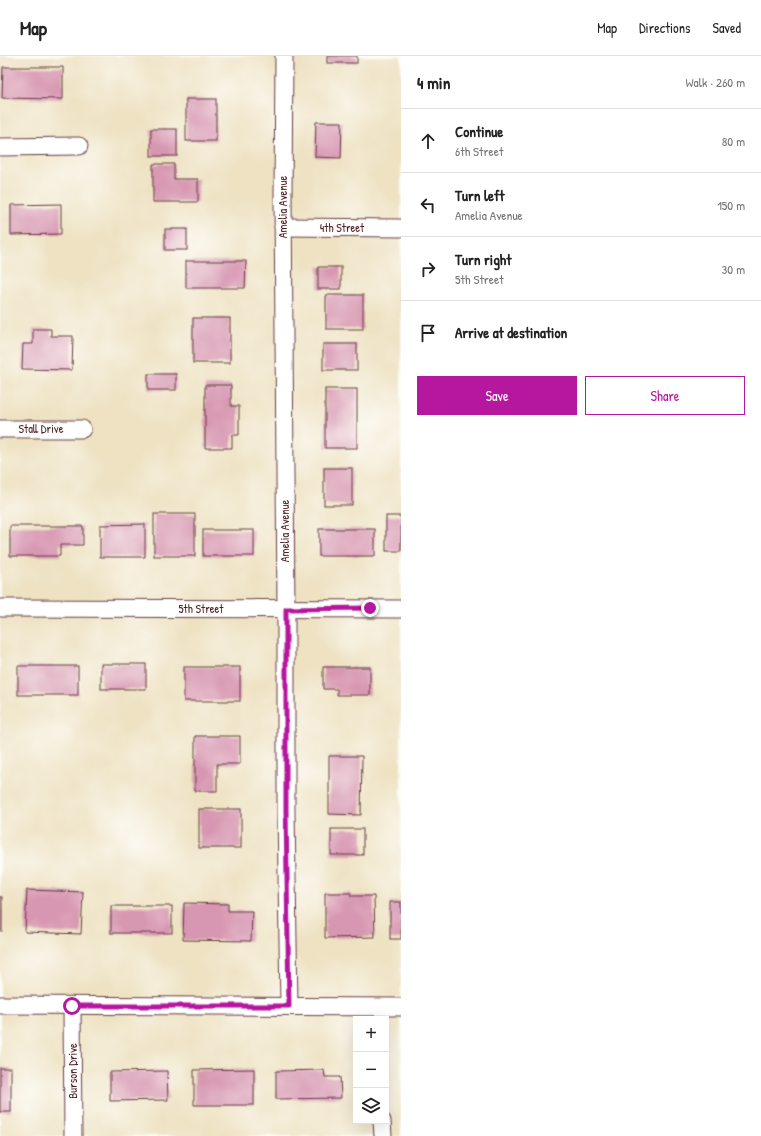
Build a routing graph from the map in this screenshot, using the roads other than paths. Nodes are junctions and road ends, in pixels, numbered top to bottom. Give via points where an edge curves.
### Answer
1 (284, 56) edge
2 (79, 146) dead end
3 (0, 147) edge
4 (283, 227) junction
5 (401, 228) edge
6 (0, 429) edge
7 (82, 429) dead end
8 (0, 608) edge
9 (286, 609) junction
10 (401, 609) edge
11 (0, 1005) edge
12 (72, 1006) junction
13 (289, 1006) junction
14 (401, 1007) edge
15 (381, 1013) edge
16 (382, 1124) edge
17 (73, 1136) edge
18 (383, 1136) edge

1 - 4 street, Amelia Avenue
2 - 3 street
4 - 5 street, 4th Street
4 - 9 street, Amelia Avenue
6 - 7 street, Stall Drive
8 - 9 street, 5th Street
9 - 10 street, 5th Street
9 - 13 street, Amelia Avenue
11 - 12 street
12 - 13 street
12 - 17 street, Burson Drive
13 - 15 street
14 - 15 street
16 - 18 street

